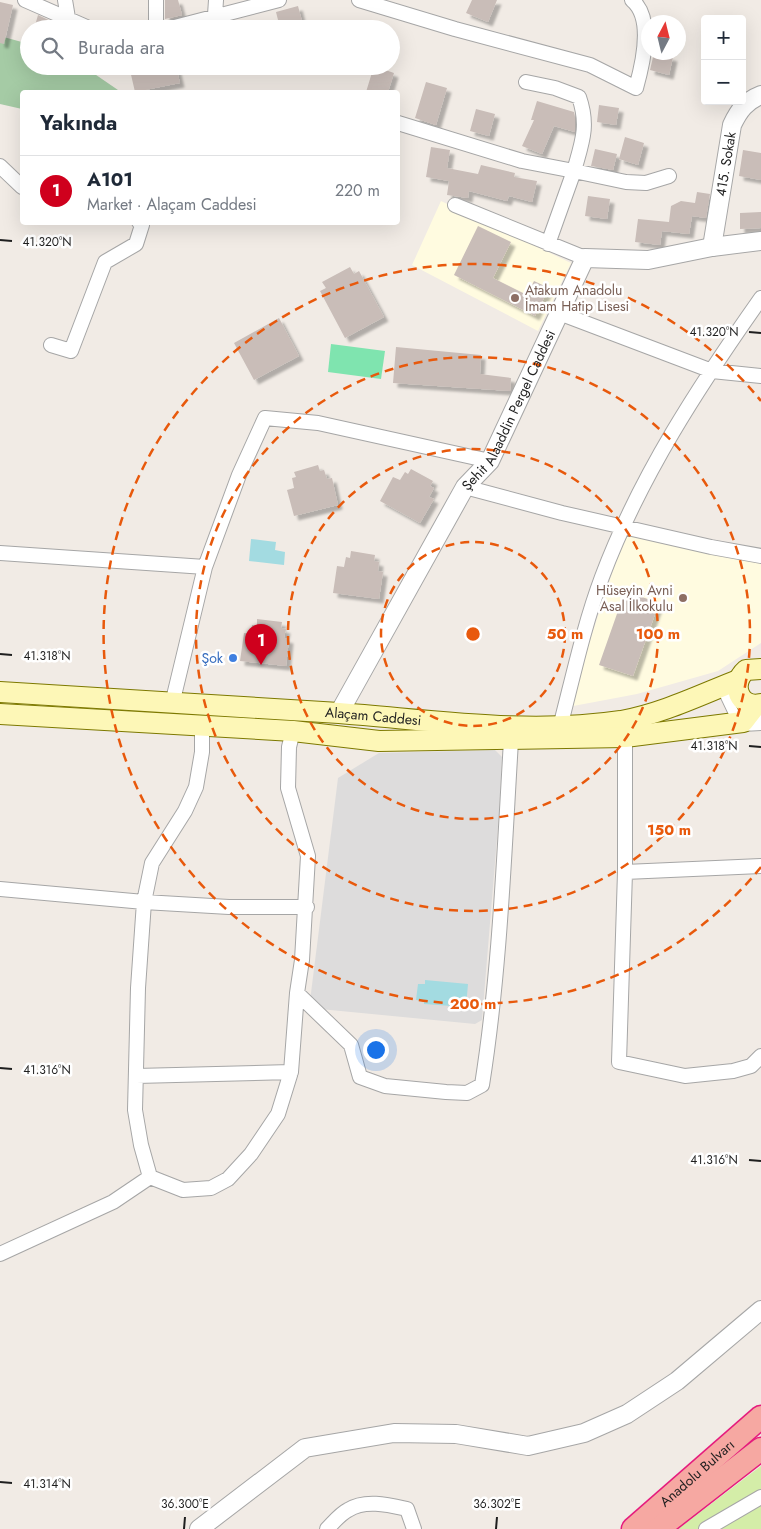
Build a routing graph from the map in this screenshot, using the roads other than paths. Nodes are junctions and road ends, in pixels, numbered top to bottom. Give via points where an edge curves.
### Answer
1 (25, 0) edge
2 (65, 0) edge
3 (156, 0) edge
4 (216, 0) edge
5 (279, 0) edge
6 (359, 0) edge
7 (632, 0) edge
8 (215, 16) junction
9 (68, 18) junction
10 (72, 20) edge
11 (156, 20) edge
12 (200, 20) edge
13 (526, 82) dead end
14 (761, 95) edge
15 (400, 124) edge
16 (0, 166) edge
17 (574, 171) junction
18 (669, 176) dead end
19 (20, 185) edge
20 (456, 205) dead end
21 (141, 225) edge
22 (761, 241) edge
23 (548, 244) junction
24 (712, 248) junction
25 (585, 258) junction
26 (761, 298) edge
27 (559, 313) junction
28 (51, 345) dead end
29 (712, 372) junction
30 (761, 376) edge
31 (490, 461) junction
32 (465, 487) junction
33 (623, 526) junction
34 (0, 553) edge
35 (761, 556) edge
36 (205, 568) junction
37 (742, 675) edge
38 (0, 692) edge
39 (172, 704) junction
40 (339, 713) junction
41 (0, 714) edge
42 (752, 715) edge
43 (202, 725) junction
44 (560, 727) junction
45 (293, 731) junction
46 (625, 738) junction
47 (511, 741) junction
48 (761, 866) edge
49 (624, 872) junction
50 (0, 889) edge
51 (144, 902) junction
52 (307, 907) junction
53 (297, 993) junction
54 (761, 1056) edge
55 (291, 1072) junction
56 (136, 1076) junction
57 (150, 1176) junction
58 (0, 1254) edge
59 (761, 1310) edge
60 (761, 1417) edge
61 (761, 1449) edge
62 (761, 1497) edge
63 (661, 1528) edge
64 (200, 1529) edge
65 (327, 1529) edge
66 (414, 1529) edge
67 (633, 1529) edge
68 (706, 1529) edge

1 - 9 street
2 - 9 street
3 - 11 street
4 - 8 street
5 - 8 street
6 - 7 street via 590,65 636,88 646,23 640,7
8 - 12 street
9 - 10 street
13 - 17 street via 579,97 585,113 585,132
14 - 24 street, 415. Sokak via 750,99 732,125
15 - 17 street via 522,161
16 - 19 street
17 - 18 street via 626,182 646,183
17 - 23 street
20 - 23 street
21 - 28 street via 136,244 105,262 71,351
22 - 24 street
23 - 25 street
24 - 25 street via 648,260
25 - 27 street, Şehit Alaaddin Pergel Caddesi
26 - 29 street
27 - 29 street
27 - 31 street, Şehit Alaaddin Pergel Caddesi
29 - 30 street
29 - 33 street via 665,443
31 - 32 street, Şehit Alaaddin Pergel Caddesi
31 - 36 street via 318,423 265,418 239,475
32 - 33 street
32 - 40 street, Şehit Alaaddin Pergel Caddesi
33 - 35 street
33 - 44 street via 601,578
34 - 36 street
36 - 39 street
37 - 42 main road via 737,686 740,697 750,705
37 - 44 main road, Alaçam Caddesi via 676,705 622,721
38 - 39 main road, Alaçam Caddesi
39 - 40 main road, Alaçam Caddesi
40 - 44 main road, Alaçam Caddesi via 442,723
41 - 43 main road, Alaçam Caddesi
42 - 46 main road, Alaçam Caddesi
43 - 45 main road, Alaçam Caddesi
43 - 51 street via 202,752 196,787 185,811 152,863
45 - 47 main road, Alaçam Caddesi via 379,741
45 - 52 street via 289,747 288,788 308,856
46 - 47 main road, Alaçam Caddesi
46 - 49 street
47 - 53 street via 489,1041 482,1085 467,1093 446,1092 385,1086 360,1077 351,1045
48 - 49 street
49 - 54 street via 619,1062 684,1076 734,1071 751,1066
50 - 51 street
51 - 52 street
51 - 56 street
52 - 53 street
53 - 55 street
55 - 56 street
55 - 57 street via 278,1114 251,1154 228,1179 211,1188 194,1191 183,1190
56 - 57 street via 135,1110
57 - 58 street via 113,1202
59 - 64 street via 677,1381 627,1414 584,1433 528,1446 456,1434 394,1433 305,1448
60 - 67 highway, Anadolu Bulvarı
61 - 63 highway, Anadolu Bulvarı
62 - 68 street
65 - 66 street via 348,1510 363,1504 407,1509

